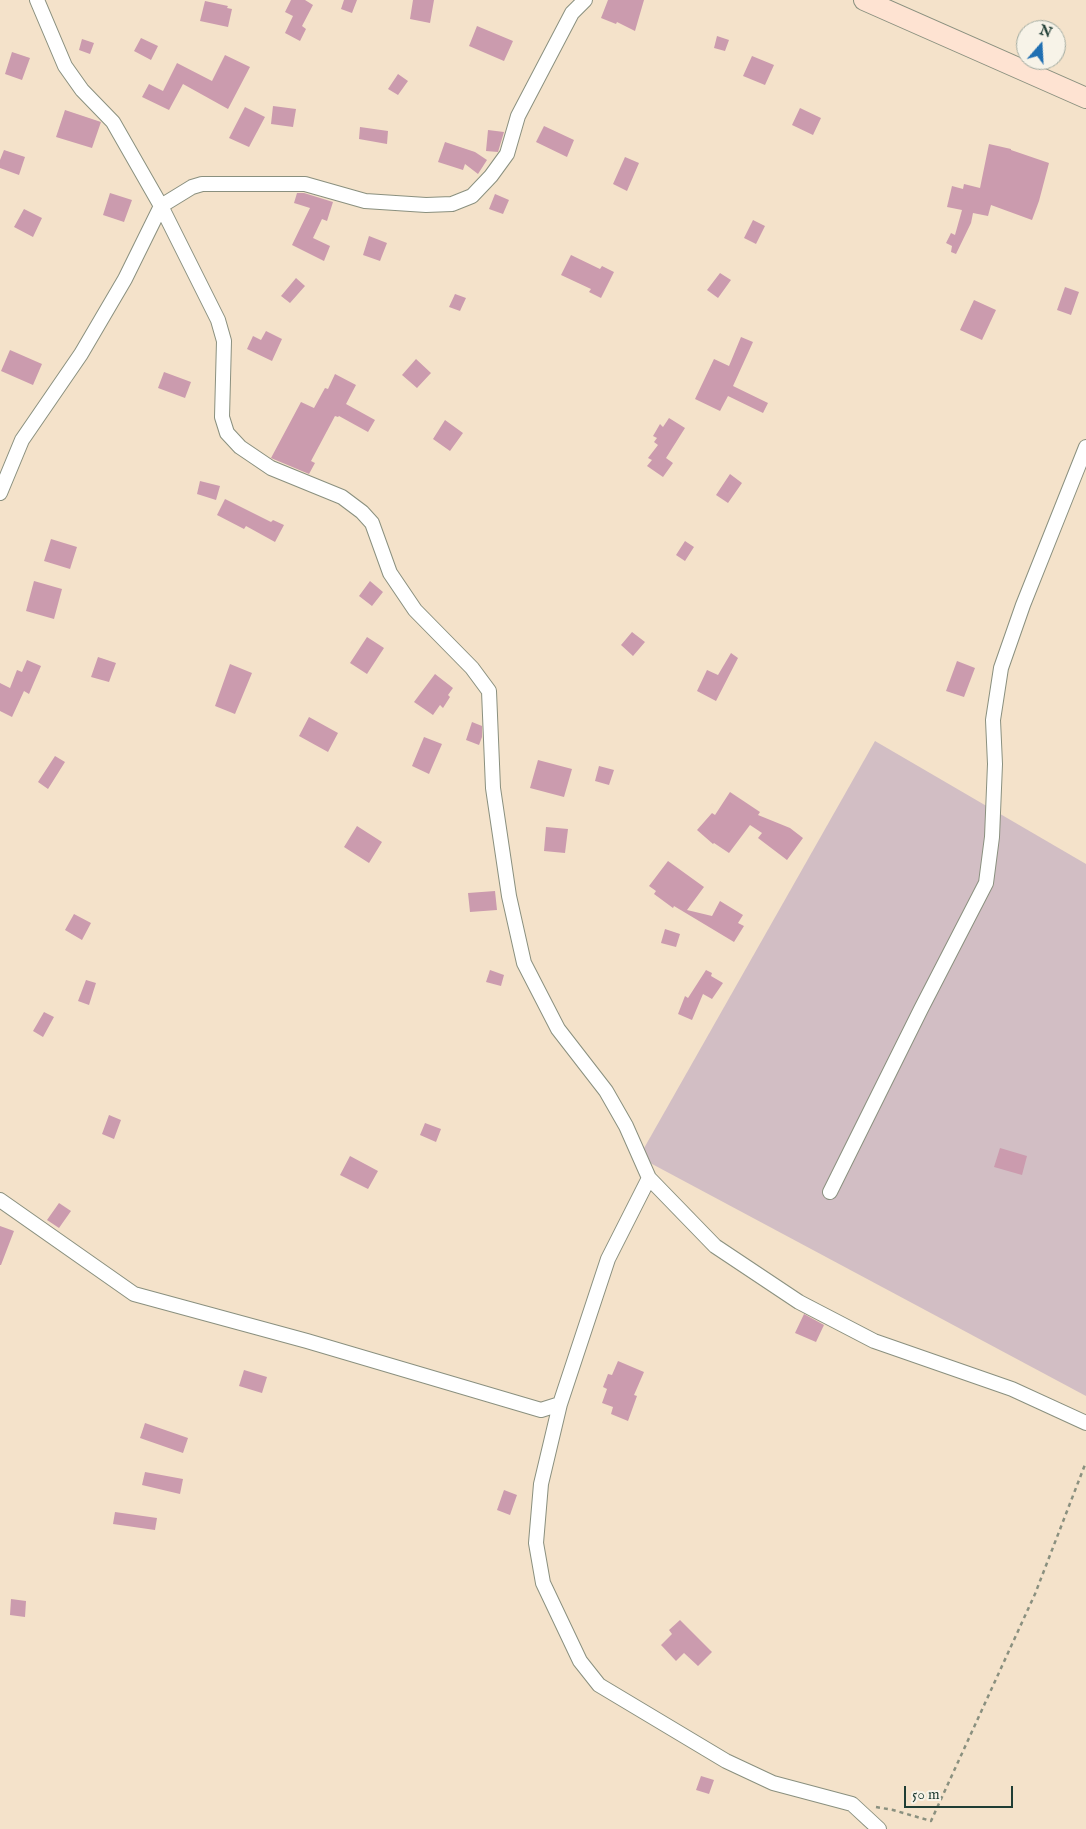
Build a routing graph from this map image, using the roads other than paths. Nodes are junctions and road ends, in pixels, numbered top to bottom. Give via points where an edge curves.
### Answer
1 (37, 0) edge
2 (585, 0) edge
3 (864, 0) edge
4 (1086, 98) edge
5 (161, 206) junction
6 (1086, 447) edge
7 (0, 493) edge
8 (649, 1178) junction
9 (830, 1192) dead end
10 (0, 1200) edge
11 (560, 1404) junction
12 (1086, 1423) edge
13 (880, 1829) edge

1 - 5 street via 65,66 82,90 113,122
2 - 5 street via 572,13 518,116 508,154 472,196 452,204 426,205 365,201 305,184 202,184
3 - 4 main road
5 - 7 street via 91,338 22,440
5 - 8 street via 221,330 224,342 222,417 227,433 271,468 342,497 362,512 372,524 390,573 416,610 472,668 488,691 493,788 509,896 524,963 558,1029 606,1091
6 - 9 street via 1001,668 993,720 992,837 986,883
8 - 11 street via 608,1259
8 - 12 street via 716,1246 799,1302 874,1341 1012,1389
10 - 11 street via 134,1294 541,1410
11 - 13 street via 541,1484 536,1543 542,1583 580,1661 599,1685 726,1761 774,1783 852,1804

